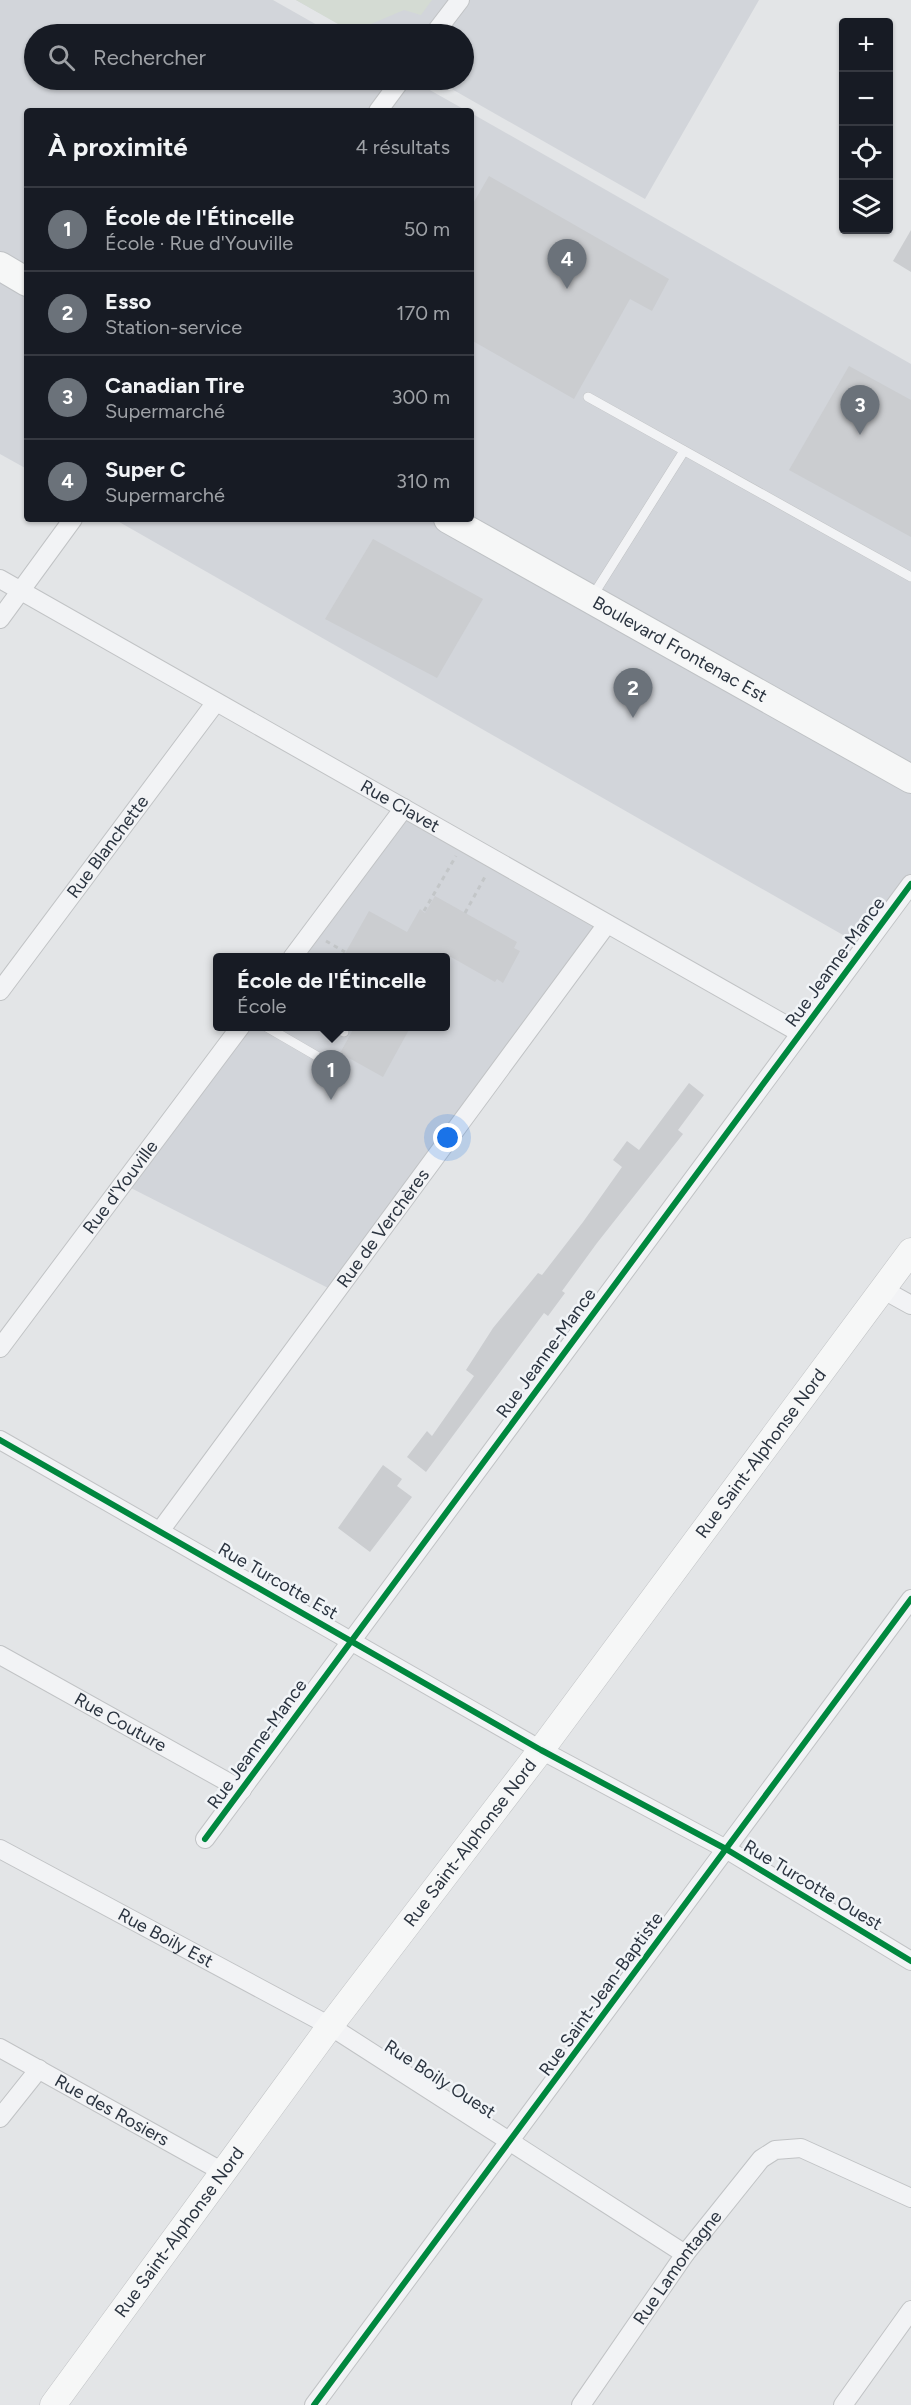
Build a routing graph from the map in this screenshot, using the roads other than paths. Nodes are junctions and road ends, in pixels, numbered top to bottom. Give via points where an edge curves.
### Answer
1 (460, 0) edge
2 (442, 24) edge
3 (394, 90) edge
4 (380, 108) edge
5 (0, 266) edge
6 (24, 280) edge
7 (588, 398) dead end
8 (684, 451) junction
9 (71, 522) edge
10 (453, 522) edge
11 (911, 577) edge
12 (0, 579) edge
13 (21, 591) junction
14 (591, 599) junction
15 (0, 619) edge
16 (216, 702) junction
17 (911, 779) edge
18 (404, 808) junction
19 (911, 884) edge
20 (607, 924) junction
21 (295, 953) edge
22 (0, 991) edge
23 (237, 1031) edge
24 (274, 1031) edge
25 (800, 1034) junction
26 (327, 1062) dead end
27 (911, 1251) edge
28 (882, 1289) junction
29 (911, 1305) edge
30 (0, 1348) edge
31 (0, 1440) edge
32 (160, 1531) junction
33 (911, 1599) edge
34 (352, 1640) junction
35 (0, 1655) edge
36 (541, 1750) junction
37 (242, 1790) junction
38 (205, 1839) dead end
39 (0, 1849) edge
40 (726, 1849) junction
41 (911, 1961) edge
42 (330, 2026) junction
43 (0, 2048) edge
44 (39, 2069) junction
45 (0, 2118) edge
46 (511, 2142) junction
47 (223, 2172) junction
48 (911, 2198) edge
49 (685, 2254) junction
50 (911, 2310) edge
51 (53, 2405) edge
52 (314, 2405) edge
53 (581, 2405) edge
54 (843, 2405) edge

1 - 2 street
3 - 4 street
5 - 6 main road
7 - 8 lane
8 - 11 lane
8 - 14 lane
9 - 13 street
10 - 14 main road, Boulevard Frontenac Est
12 - 13 street, Rue Clavet
13 - 15 street
13 - 16 street, Rue Clavet
14 - 17 main road, Boulevard Frontenac Est
16 - 18 street, Rue Clavet
16 - 22 street, Rue Blanchette
18 - 20 street, Rue Clavet
18 - 21 street
19 - 25 street, Rue Jeanne-Mance
20 - 25 street, Rue Clavet
20 - 32 street, Rue de Verchères
23 - 30 street, Rue d'Youville
24 - 26 lane
25 - 34 street, Rue Jeanne-Mance
27 - 28 main road, Rue Saint-Alphonse Nord
28 - 29 street
28 - 36 main road, Rue Saint-Alphonse Nord
31 - 32 street, Rue Turcotte Est
32 - 34 street, Rue Turcotte Est
33 - 40 street, Rue Saint-Jean-Baptiste
34 - 36 street, Rue Turcotte Est
34 - 37 street, Rue Jeanne-Mance
35 - 37 street, Rue Couture
36 - 40 street, Rue Turcotte Ouest
36 - 42 main road, Rue Saint-Alphonse Nord
37 - 38 street, Rue Jeanne-Mance
39 - 42 street, Rue Boily Est
40 - 41 street, Rue Turcotte Ouest
40 - 46 street, Rue Saint-Jean-Baptiste
42 - 46 street, Rue Boily Ouest
42 - 47 main road, Rue Saint-Alphonse Nord
43 - 44 street, Rue des Rosiers
44 - 45 street
44 - 47 street, Rue des Rosiers
46 - 49 street, Rue Boily Ouest
46 - 52 street, Rue Saint-Jean-Baptiste
47 - 51 main road, Rue Saint-Alphonse Nord
48 - 49 street, Rue Lamontagne via 801,2148 775,2150 761,2159
49 - 53 street, Rue Lamontagne
50 - 54 street

